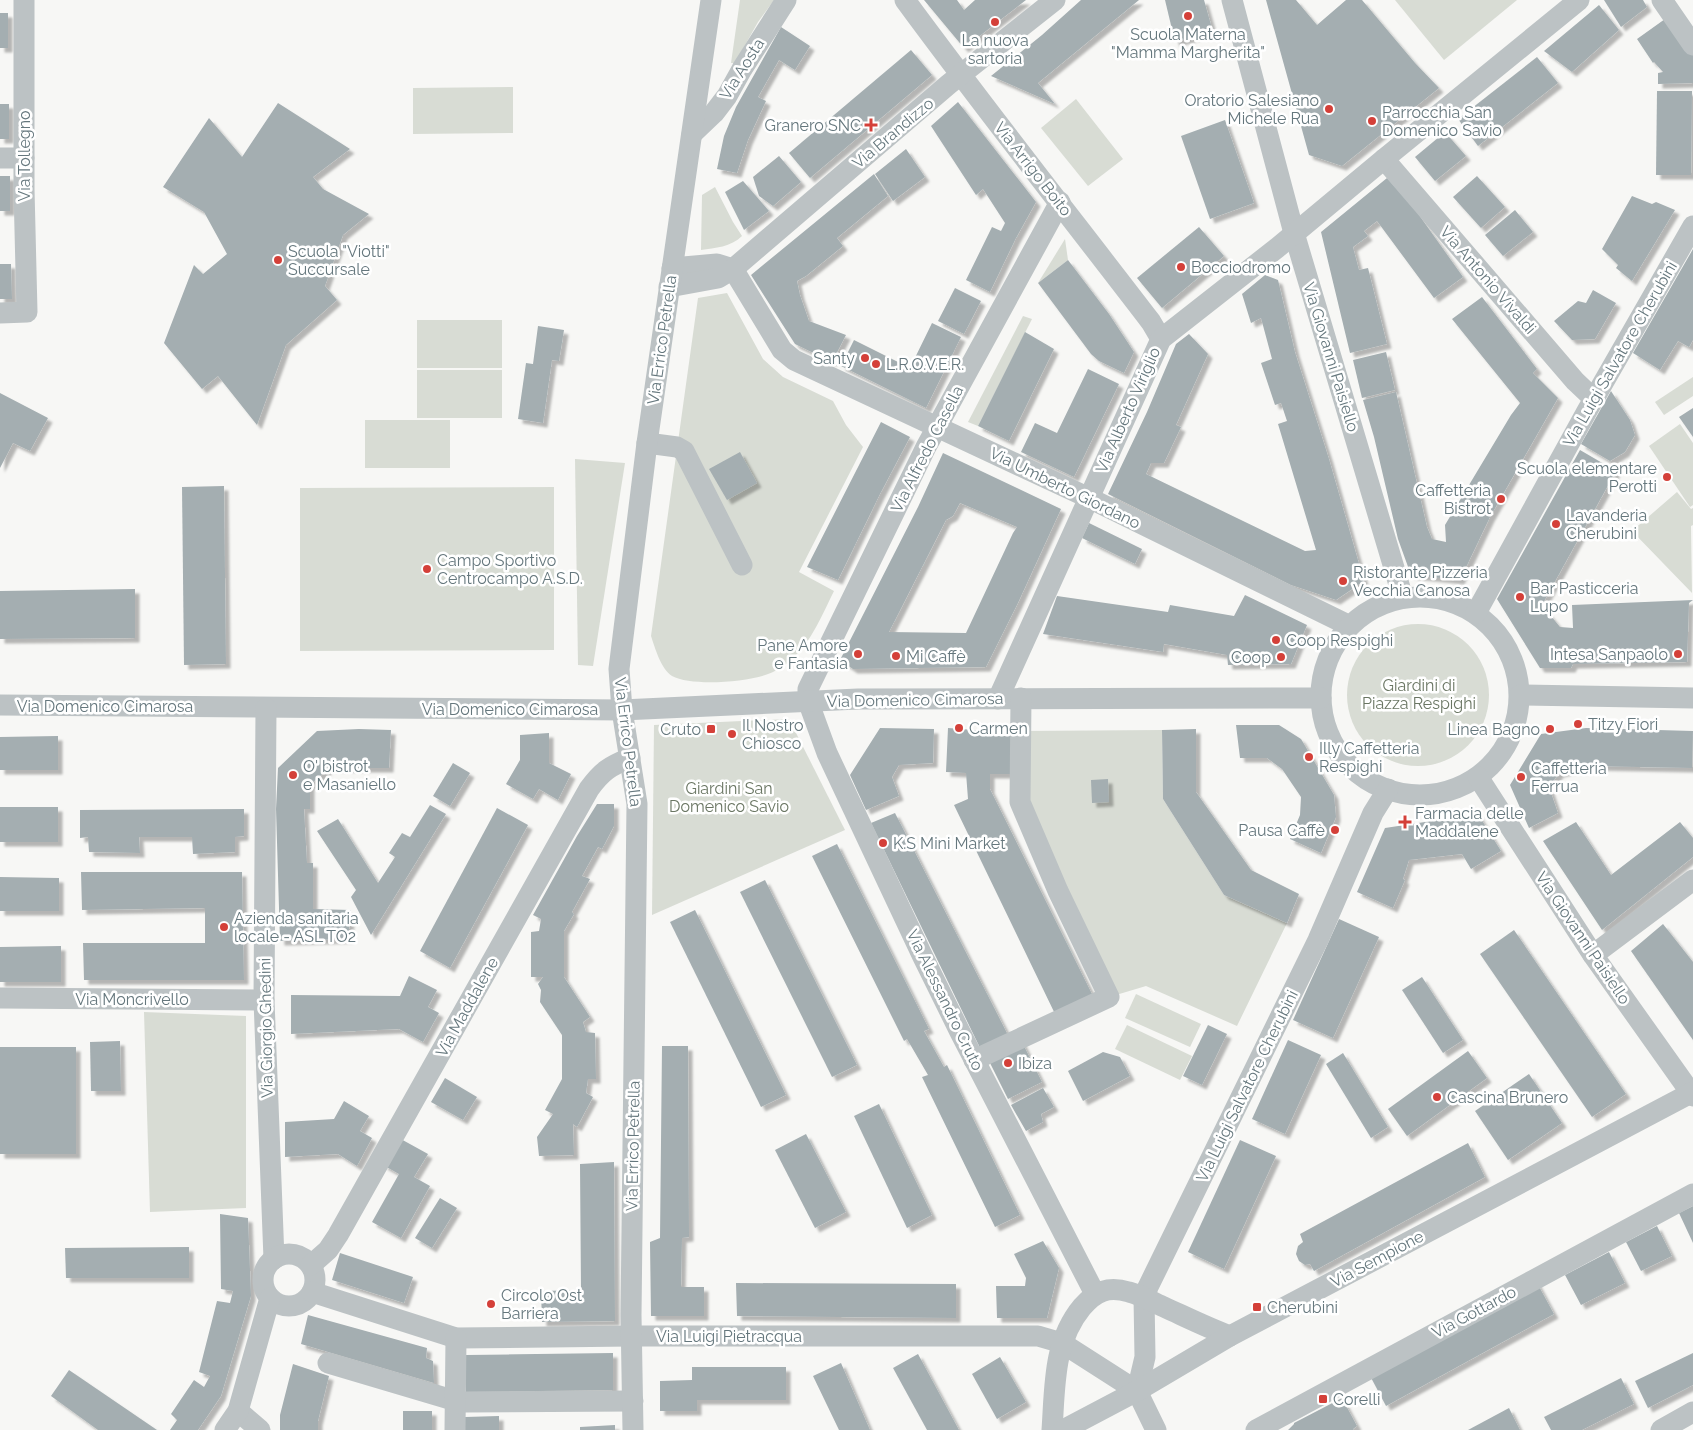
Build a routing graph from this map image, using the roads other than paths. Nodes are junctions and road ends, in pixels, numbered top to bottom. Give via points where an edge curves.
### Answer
1 (24, 0) edge
2 (711, 0) edge
3 (786, 0) edge
4 (905, 0) edge
5 (1055, 0) edge
6 (1232, 0) edge
7 (1579, 0) edge
8 (1662, 0) edge
9 (1693, 45) edge
10 (960, 76) junction
11 (692, 134) junction
12 (0, 158) edge
13 (24, 158) junction
14 (1384, 158) junction
15 (1060, 202) junction
16 (1693, 226) edge
17 (1294, 233) junction
18 (733, 269) junction
19 (671, 278) junction
20 (0, 313) edge
21 (1160, 339) junction
22 (1594, 399) junction
23 (937, 427) junction
24 (647, 443) junction
25 (1089, 498) junction
26 (742, 565) dead end
27 (1403, 598) junction
28 (1476, 613) junction
29 (1350, 626) junction
30 (1520, 695) junction
31 (1021, 698) junction
32 (1321, 698) junction
33 (1693, 698) edge
34 (998, 699) junction
35 (808, 701) junction
36 (0, 705) edge
37 (266, 708) junction
38 (622, 710) junction
39 (630, 758) junction
40 (1478, 777) junction
41 (1388, 790) junction
42 (1693, 880) edge
43 (1592, 955) junction
44 (0, 998) edge
45 (264, 1000) junction
46 (974, 1060) junction
47 (1692, 1094) edge
48 (1693, 1194) edge
49 (274, 1258) junction
50 (310, 1265) junction
51 (312, 1292) junction
52 (1095, 1294) junction
53 (270, 1298) junction
54 (1144, 1298) junction
55 (631, 1336) junction
56 (1230, 1336) junction
57 (456, 1338) junction
58 (1062, 1343) junction
59 (328, 1363) dead end
60 (1140, 1397) junction
61 (456, 1401) junction
62 (633, 1401) junction
63 (238, 1412) junction
64 (1693, 1412) edge
65 (1263, 1428) edge
66 (225, 1430) edge
67 (260, 1430) edge
68 (455, 1430) edge
69 (634, 1430) edge
70 (1052, 1430) edge
71 (1063, 1430) edge
72 (1156, 1430) edge
73 (1661, 1430) edge

1 - 13 street, Via Tollegno
2 - 11 street, Via Errico Petrella
3 - 11 street, Via Aosta via 727,96
4 - 10 street, Via Arrigo Boito
5 - 10 street, Via Brandizzo
6 - 17 street, Via Giovanni Paisiello
7 - 14 street, Via Alberto Viriglio
8 - 9 street
10 - 15 street, Via Arrigo Boito
10 - 18 street, Via Brandizzo
11 - 19 street, Via Errico Petrella
12 - 13 street
13 - 20 street, Via Tollegno via 28,312
14 - 17 street, Via Alberto Viriglio
14 - 22 street, Via Antonio Vivaldi
15 - 21 street, Via Arrigo Boito via 1151,322
15 - 23 street, Via Alfredo Casella
16 - 22 street, Via Luigi Salvatore Cherubini
17 - 21 street, Via Alberto Viriglio
17 - 27 street, Via Giovanni Paisiello
18 - 19 street, Via Brandizzo via 718,278
18 - 23 street, Via Umberto Giordano via 782,350 794,360
19 - 24 street, Via Errico Petrella
21 - 25 street, Via Alberto Viriglio
22 - 28 street, Via Luigi Salvatore Cherubini
23 - 25 street, Via Umberto Giordano
23 - 35 street, Via Alfredo Casella via 808,689
24 - 26 street via 678,447 684,451
24 - 38 street, Via Errico Petrella via 619,669
25 - 29 street, Via Umberto Giordano
25 - 34 street, Via Alberto Viriglio
27 - 28 street via 1428,596 1453,602
27 - 29 street via 1374,608
28 - 30 street via 1494,628 1508,648 1517,671
29 - 32 street via 1335,644 1326,665
30 - 33 street
30 - 40 street via 1515,727 1500,755
31 - 32 street, Via Domenico Cimarosa
31 - 34 street, Via Domenico Cimarosa
31 - 46 street, Via Domenico Cimarosa via 1020,802 1058,891 1109,996
32 - 41 street via 1327,729 1341,756 1364,778
34 - 35 street, Via Domenico Cimarosa
35 - 38 street, Via Domenico Cimarosa
35 - 46 street, Via Alessandro Cruto via 827,754
36 - 37 street, Via Domenico Cimarosa
37 - 38 street, Via Domenico Cimarosa
37 - 45 street, Via Giorgio Ghedini
38 - 39 street, Via Errico Petrella
39 - 50 street, Via Maddalene via 602,772 589,790 338,1235 324,1254
39 - 55 street, Via Errico Petrella via 637,804
40 - 41 street via 1439,794 1415,795
40 - 43 street, Via Giovanni Paisiello
41 - 54 street, Via Luigi Salvatore Cherubini via 1373,813 1318,940
42 - 43 street
43 - 47 street, Via Giovanni Paisiello
44 - 45 street, Via Moncrivello
45 - 49 street, Via Giorgio Ghedini
46 - 52 street, Via Alessandro Cruto
47 - 56 street, Via Sempione
48 - 65 street, Via Gottardo
49 - 50 street via 298,1255
49 - 53 street via 264,1277
50 - 51 street via 315,1278
51 - 53 street via 296,1305 282,1305
51 - 57 street, Via Luigi Pietracqua
52 - 54 street via 1117,1290
52 - 58 street via 1076,1316
53 - 63 street
54 - 56 street
54 - 60 street, Via Luigi Salvatore Cherubini via 1145,1351
55 - 57 street, Via Luigi Pietracqua
55 - 58 street, Via Luigi Pietracqua via 1038,1336
55 - 62 street, Via Errico Petrella
56 - 60 street, Via Sempione
57 - 61 street
58 - 60 street, Via Luigi Pietracqua
58 - 70 street via 1056,1370
59 - 61 street
60 - 71 street, Via Sempione
60 - 72 street
61 - 62 street
61 - 68 street
62 - 69 street, Via Errico Petrella
63 - 66 street
63 - 67 street
64 - 73 street

